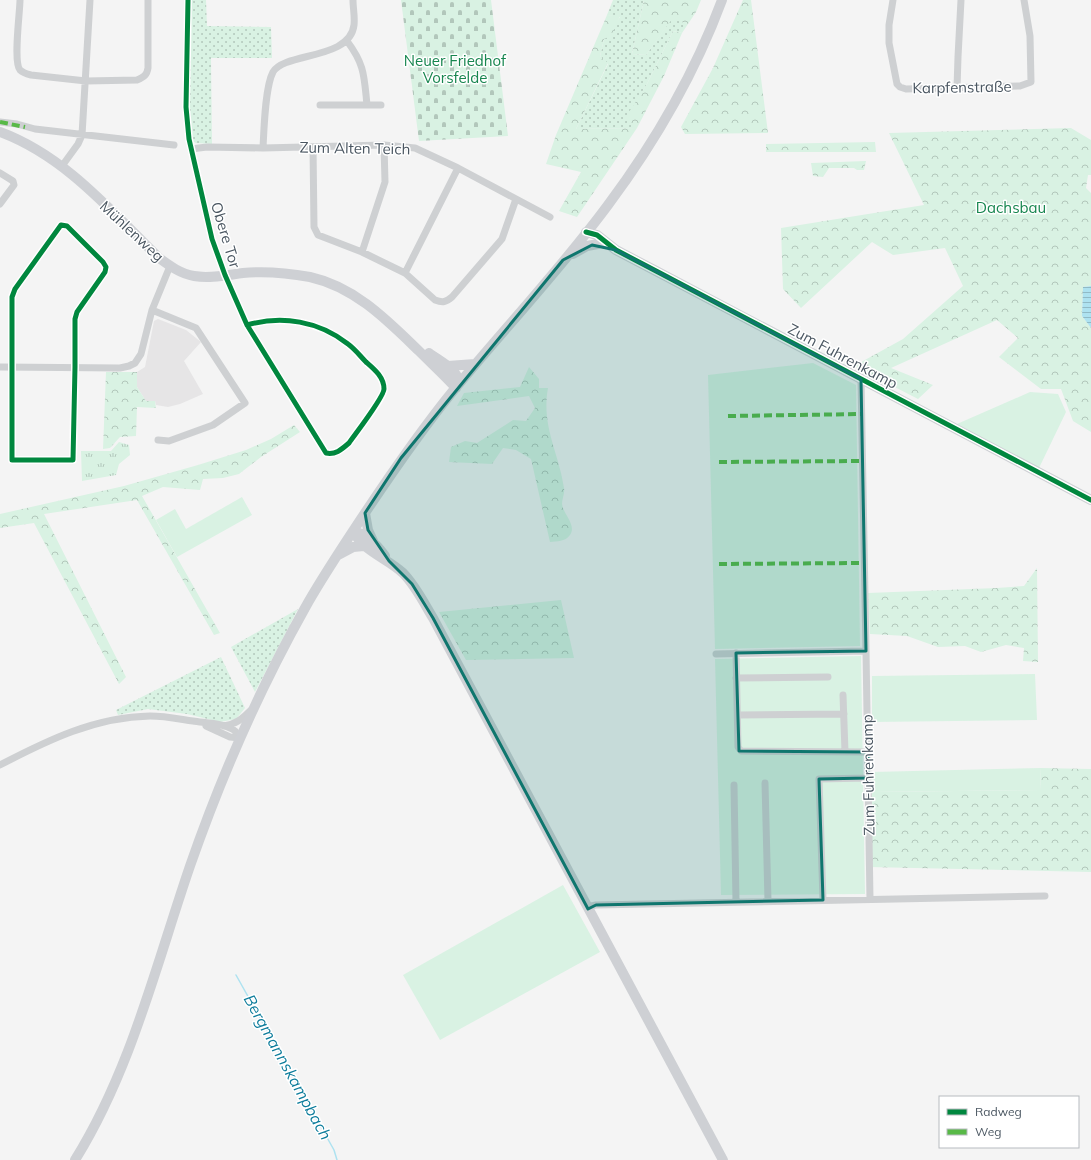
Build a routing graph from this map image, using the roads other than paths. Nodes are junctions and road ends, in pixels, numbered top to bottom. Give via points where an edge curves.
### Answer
1 (20, 0) edge
2 (90, 0) edge
3 (148, 0) edge
4 (188, 0) edge
5 (353, 0) edge
6 (722, 0) edge
7 (893, 0) edge
8 (961, 0) edge
9 (1024, 0) edge
10 (347, 41) junction
11 (86, 81) junction
12 (957, 88) junction
13 (320, 105) dead end
14 (367, 105) junction
15 (381, 105) dead end
16 (0, 122) edge
17 (0, 132) edge
18 (82, 135) junction
19 (174, 145) dead end
20 (384, 145) junction
21 (313, 147) junction
22 (263, 148) junction
23 (191, 149) junction
24 (62, 166) junction
25 (458, 168) junction
26 (0, 173) edge
27 (516, 198) junction
28 (0, 204) edge
29 (550, 217) dead end
30 (586, 232) junction
31 (598, 244) junction
32 (616, 250) junction
33 (362, 252) junction
34 (563, 260) junction
35 (170, 266) junction
36 (405, 273) junction
37 (225, 275) junction
38 (152, 310) junction
39 (247, 325) junction
40 (408, 340) junction
41 (475, 364) junction
42 (448, 366) junction
43 (0, 367) edge
44 (12, 367) junction
45 (75, 367) junction
46 (861, 379) junction
47 (458, 385) junction
48 (158, 440) dead end
49 (1091, 500) edge
50 (365, 513) junction
51 (353, 531) junction
52 (374, 543) junction
53 (364, 546) junction
54 (338, 555) junction
55 (389, 561) junction
56 (866, 651) junction
57 (736, 653) junction
58 (716, 654) dead end
59 (828, 677) dead end
60 (736, 678) junction
61 (843, 695) dead end
62 (255, 706) junction
63 (844, 714) junction
64 (738, 715) junction
65 (193, 721) junction
66 (222, 726) junction
67 (240, 738) junction
68 (845, 752) junction
69 (868, 752) junction
70 (0, 765) edge
71 (868, 778) junction
72 (765, 783) dead end
73 (734, 786) dead end
74 (1045, 896) dead end
75 (870, 899) junction
76 (823, 900) junction
77 (768, 901) junction
78 (736, 902) junction
79 (588, 909) junction
80 (75, 1160) edge
81 (723, 1160) edge

1 - 11 street via 17,59 19,69 31,75
2 - 11 street
3 - 11 street via 147,74 137,80
4 - 23 street, Obere Tor via 186,107
5 - 10 street via 354,25
6 - 30 main road via 696,62 655,135 627,179
7 - 12 street, Karpfenstraße via 889,43 896,84 906,89
8 - 12 street
9 - 12 street, Karpfenstraße via 1030,36 1031,82 1020,86
10 - 14 street via 357,54 364,70
10 - 22 street via 323,53 286,63 274,70 268,83
11 - 18 street
13 - 14 street
14 - 15 street
16 - 18 street
17 - 24 main road, Mühlenweg via 36,148
18 - 19 street
18 - 24 street
20 - 21 street, Zum Alten Teich
20 - 25 street, Zum Alten Teich via 415,148
20 - 33 street via 384,182
21 - 22 street, Zum Alten Teich
21 - 33 street via 315,232 324,239
22 - 23 street, Zum Alten Teich
23 - 37 street, Obere Tor via 212,239
24 - 35 main road, Mühlenweg
25 - 27 street, Zum Alten Teich
25 - 36 street
26 - 28 street via 13,181 14,185
27 - 29 street, Zum Alten Teich
27 - 36 street via 502,239 447,302 436,300
30 - 31 main road, Zum Fuhrenkamp via 591,240
30 - 32 main road, Zum Fuhrenkamp via 597,235
30 - 34 main road
31 - 32 main road, Zum Fuhrenkamp
31 - 34 main road via 584,247
32 - 46 main road, Zum Fuhrenkamp
33 - 36 street
34 - 41 main road
35 - 37 main road, Mühlenweg via 194,276
35 - 38 street
37 - 39 street, Obere Tor
37 - 40 main road, Mühlenweg via 286,274 330,284 355,295
38 - 45 street via 141,354 134,363 120,368
38 - 48 street via 196,328 245,403 213,425 169,441
39 - 39 street, Obere Tor via 272,320 291,320 316,327 349,344 380,376 384,384 383,394 349,442 335,452 326,453
40 - 42 main road, Mühlenweg
40 - 47 main road, Mühlenweg
41 - 42 main road
41 - 47 main road
42 - 47 main road, Mühlenweg via 456,374
43 - 44 street
44 - 45 street
44 - 45 street via 12,460 73,460
44 - 45 street via 12,297 15,289 61,225 67,226 106,267 75,318
46 - 49 main road, Zum Fuhrenkamp
46 - 56 street, Zum Fuhrenkamp
47 - 50 main road via 401,458
50 - 51 main road
50 - 52 main road via 368,530
51 - 52 main road
51 - 53 main road
51 - 54 main road
52 - 55 main road
53 - 54 main road via 353,547
53 - 55 main road
54 - 62 main road via 306,605
55 - 79 main road via 412,584 433,618
56 - 57 street
56 - 69 street, Zum Fuhrenkamp
57 - 58 street
57 - 60 street
59 - 60 street
60 - 64 street
61 - 63 street
62 - 66 street via 239,722
62 - 67 main road
63 - 64 street
63 - 68 street
64 - 68 street via 738,747 741,751
65 - 66 street
65 - 67 street
65 - 70 street via 151,716 99,723 41,744
66 - 67 street via 235,731
67 - 80 main road via 191,865 125,1059 102,1112
68 - 69 street
69 - 71 street, Zum Fuhrenkamp
71 - 75 street, Zum Fuhrenkamp
71 - 76 street via 819,779
72 - 77 street
73 - 78 street
74 - 75 street
75 - 76 street
76 - 77 street
77 - 78 street
78 - 79 street via 596,905
79 - 81 main road

